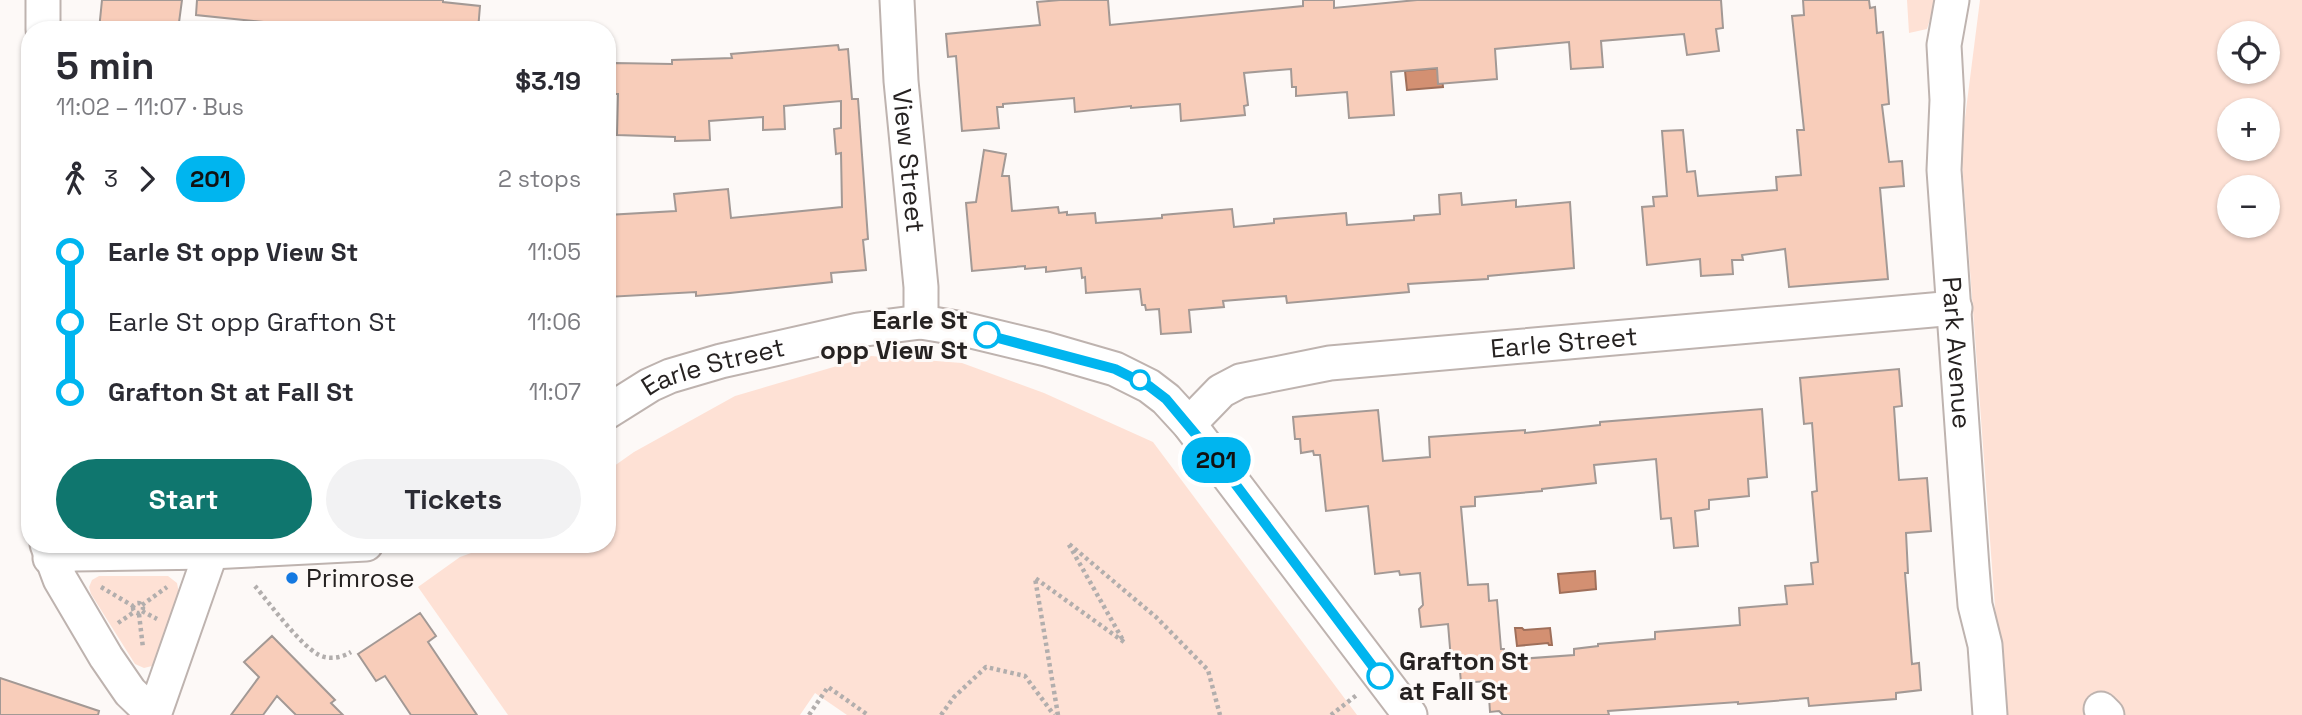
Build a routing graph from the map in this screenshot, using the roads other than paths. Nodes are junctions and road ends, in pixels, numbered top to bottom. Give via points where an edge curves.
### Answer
1 (43, 0) edge
2 (897, 0) edge
3 (1951, 0) edge
4 (1964, 0) edge
5 (43, 21) edge
6 (1947, 100) junction
7 (1955, 308) junction
8 (921, 322) junction
9 (616, 406) edge
10 (1189, 424) junction
11 (49, 553) edge
12 (66, 553) edge
13 (143, 553) edge
14 (211, 553) edge
15 (1975, 605) junction
16 (154, 715) edge
17 (1410, 715) edge
18 (1974, 715) edge
19 (1990, 715) edge

1 - 5 street
2 - 8 street, View Street
3 - 6 street, Park Avenue via 1944,45
4 - 6 street, Park Avenue
6 - 7 street, Park Avenue via 1944,170
7 - 10 street, Earle Street via 1330,363 1240,381 1222,390
7 - 15 street, Park Avenue
8 - 9 street, Earle Street via 858,330 721,361 670,376
8 - 10 street, Earle Street via 1115,369 1149,386
10 - 17 street, Earle Street
11 - 16 street via 106,657 130,692
12 - 13 street
14 - 16 street
15 - 18 street, Park Avenue
15 - 19 street, Park Avenue via 1985,645

